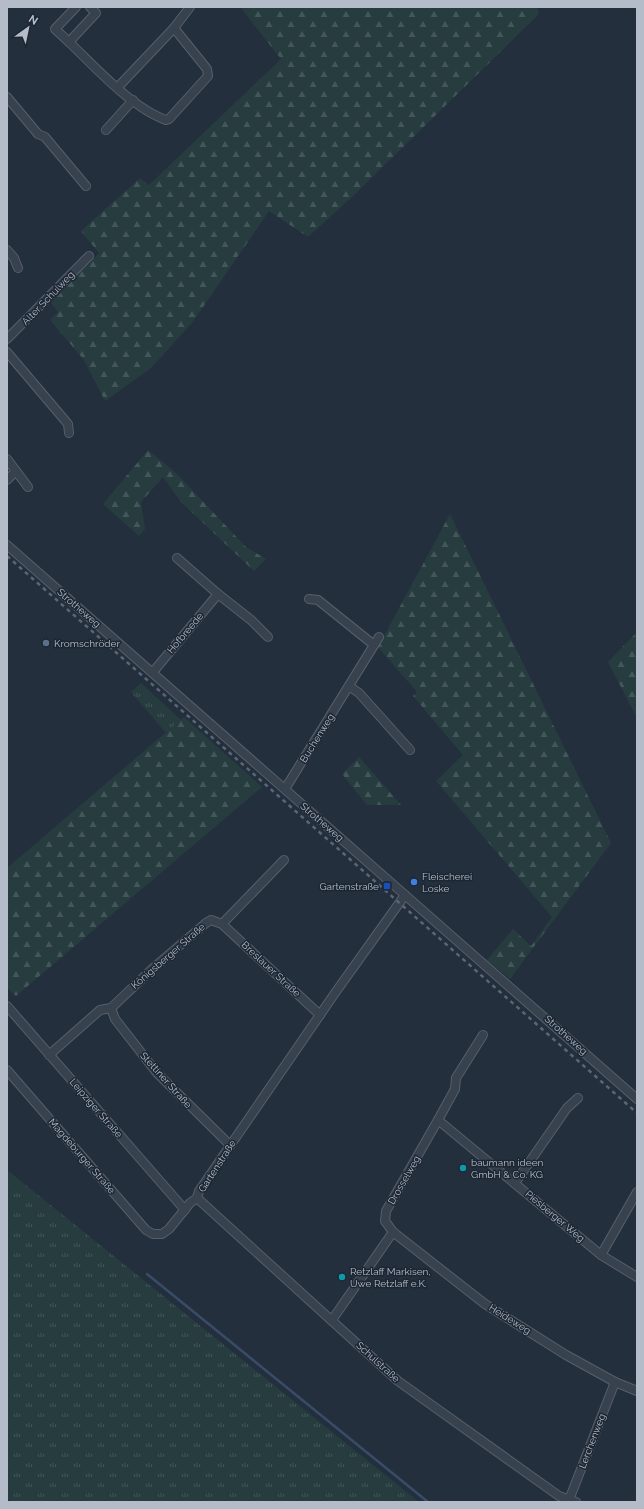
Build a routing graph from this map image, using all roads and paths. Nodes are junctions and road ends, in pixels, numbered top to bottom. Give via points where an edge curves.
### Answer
1 (76, 7) edge
2 (90, 7) edge
3 (190, 7) edge
4 (174, 28) junction
5 (69, 42) junction
6 (118, 88) junction
7 (7, 97) edge
8 (132, 100) junction
9 (106, 130) dead end
10 (86, 186) dead end
11 (7, 250) edge
12 (89, 256) dead end
13 (18, 268) dead end
14 (7, 340) edge
15 (7, 352) edge
16 (69, 433) dead end
17 (7, 459) edge
18 (16, 471) junction
19 (7, 480) edge
20 (28, 487) dead end
21 (7, 545) edge
22 (177, 558) dead end
23 (218, 594) junction
24 (309, 599) dead end
25 (268, 637) dead end
26 (380, 637) dead end
27 (374, 645) junction
28 (153, 672) junction
29 (349, 686) junction
30 (410, 750) dead end
31 (285, 789) junction
32 (284, 860) dead end
33 (405, 895) junction
34 (222, 924) junction
35 (7, 1006) edge
36 (111, 1008) junction
37 (320, 1015) junction
38 (483, 1035) dead end
39 (49, 1055) junction
40 (7, 1070) edge
41 (578, 1098) dead end
42 (637, 1099) edge
43 (438, 1120) junction
44 (230, 1145) junction
45 (515, 1183) junction
46 (637, 1192) edge
47 (197, 1198) junction
48 (185, 1210) junction
49 (393, 1232) junction
50 (162, 1234) joint
51 (601, 1255) junction
52 (637, 1277) edge
53 (332, 1320) junction
54 (615, 1382) junction
55 (637, 1391) edge
56 (573, 1501) edge

1 - 5 street via 55,30
2 - 5 street via 96,13
3 - 4 street
4 - 6 street
4 - 8 street via 207,69 208,76 166,120
5 - 6 street
6 - 8 street
7 - 10 street
8 - 9 street
11 - 13 street
12 - 14 street, Alter Schulweg
15 - 16 street via 68,424
17 - 18 street
18 - 19 street
18 - 20 street
21 - 28 street, Strotheweg
22 - 23 street
23 - 25 street
23 - 28 street, Hofbreede
24 - 27 street via 318,600
26 - 27 street, Buchenweg
27 - 29 street, Buchenweg
28 - 31 street, Strotheweg
29 - 30 street via 360,693
29 - 31 street, Buchenweg
31 - 33 street, Strotheweg
32 - 34 street
33 - 37 street, Gartenstraße
33 - 42 street, Strotheweg
34 - 36 street, Königsberger Straße via 212,920 206,923
34 - 37 street, Breslauer Straße
35 - 39 street, Leipziger Straße
36 - 39 street, Königsberger Straße via 100,1010
36 - 44 street, Stettiner Straße via 115,1019 157,1073
37 - 44 street, Gartenstraße
38 - 43 street, Drosselweg via 456,1078 455,1089
39 - 48 street, Leipziger Straße
40 - 50 street, Magdeburger Straße via 146,1230 153,1234
41 - 45 street via 567,1108
43 - 45 street, Piesberger Weg
43 - 49 street, Drosselweg via 386,1211 385,1221
44 - 47 street, Gartenstraße via 199,1191
45 - 51 street, Piesberger Weg
46 - 51 street
47 - 48 street, Gartenstraße
47 - 53 street, Schulstraße
48 - 50 street, Gartenstraße via 169,1230
49 - 53 street
49 - 54 street, Heideweg via 487,1305 566,1355
51 - 52 street, Piesberger Weg
53 - 56 street, Schulstraße via 398,1382 559,1496
54 - 55 street, Heideweg
54 - 56 street, Lerchenweg

